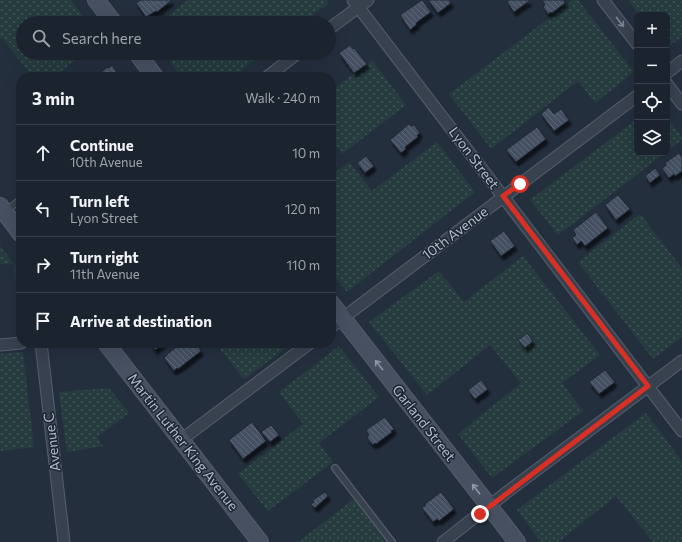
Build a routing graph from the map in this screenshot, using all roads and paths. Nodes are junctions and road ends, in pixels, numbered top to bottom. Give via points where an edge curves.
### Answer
1 (96, 0) edge
2 (368, 0) edge
3 (603, 0) edge
4 (356, 3) edge
5 (109, 16) edge
6 (336, 22) edge
7 (634, 40) edge
8 (142, 60) edge
9 (289, 60) edge
10 (682, 62) edge
11 (670, 71) edge
12 (151, 72) edge
13 (273, 72) edge
14 (670, 88) edge
15 (634, 98) edge
16 (682, 104) edge
17 (503, 196) junction
18 (16, 202) edge
19 (2, 209) edge
20 (16, 227) edge
21 (337, 323) edge
22 (16, 343) edge
23 (0, 345) edge
24 (42, 348) edge
25 (110, 348) edge
26 (303, 348) edge
27 (682, 361) edge
28 (648, 386) junction
29 (682, 431) edge
30 (181, 440) junction
31 (335, 468) dead end
32 (489, 506) junction
33 (64, 542) edge
34 (260, 542) edge
35 (392, 542) edge
36 (443, 542) edge
37 (517, 542) edge

1 - 5 street
2 - 4 street
3 -> 7 street
4 - 6 street
4 - 17 street, Lyon Street
8 - 12 street
9 - 13 street
10 - 11 street
14 - 16 street
15 - 17 street, 10th Avenue
17 - 21 street, 10th Avenue
17 - 28 street, Lyon Street
18 - 19 lane
19 - 20 street
32 -> 21 street, Garland Street
22 - 23 street
24 - 33 street, Avenue C
25 - 30 street, Martin Luther King Avenue
26 - 30 street
27 - 28 street
28 - 29 street, Lyon Street
28 - 32 street
30 - 34 street, Martin Luther King Avenue
31 - 35 lane
32 - 36 street
32 - 37 street, Garland Street

